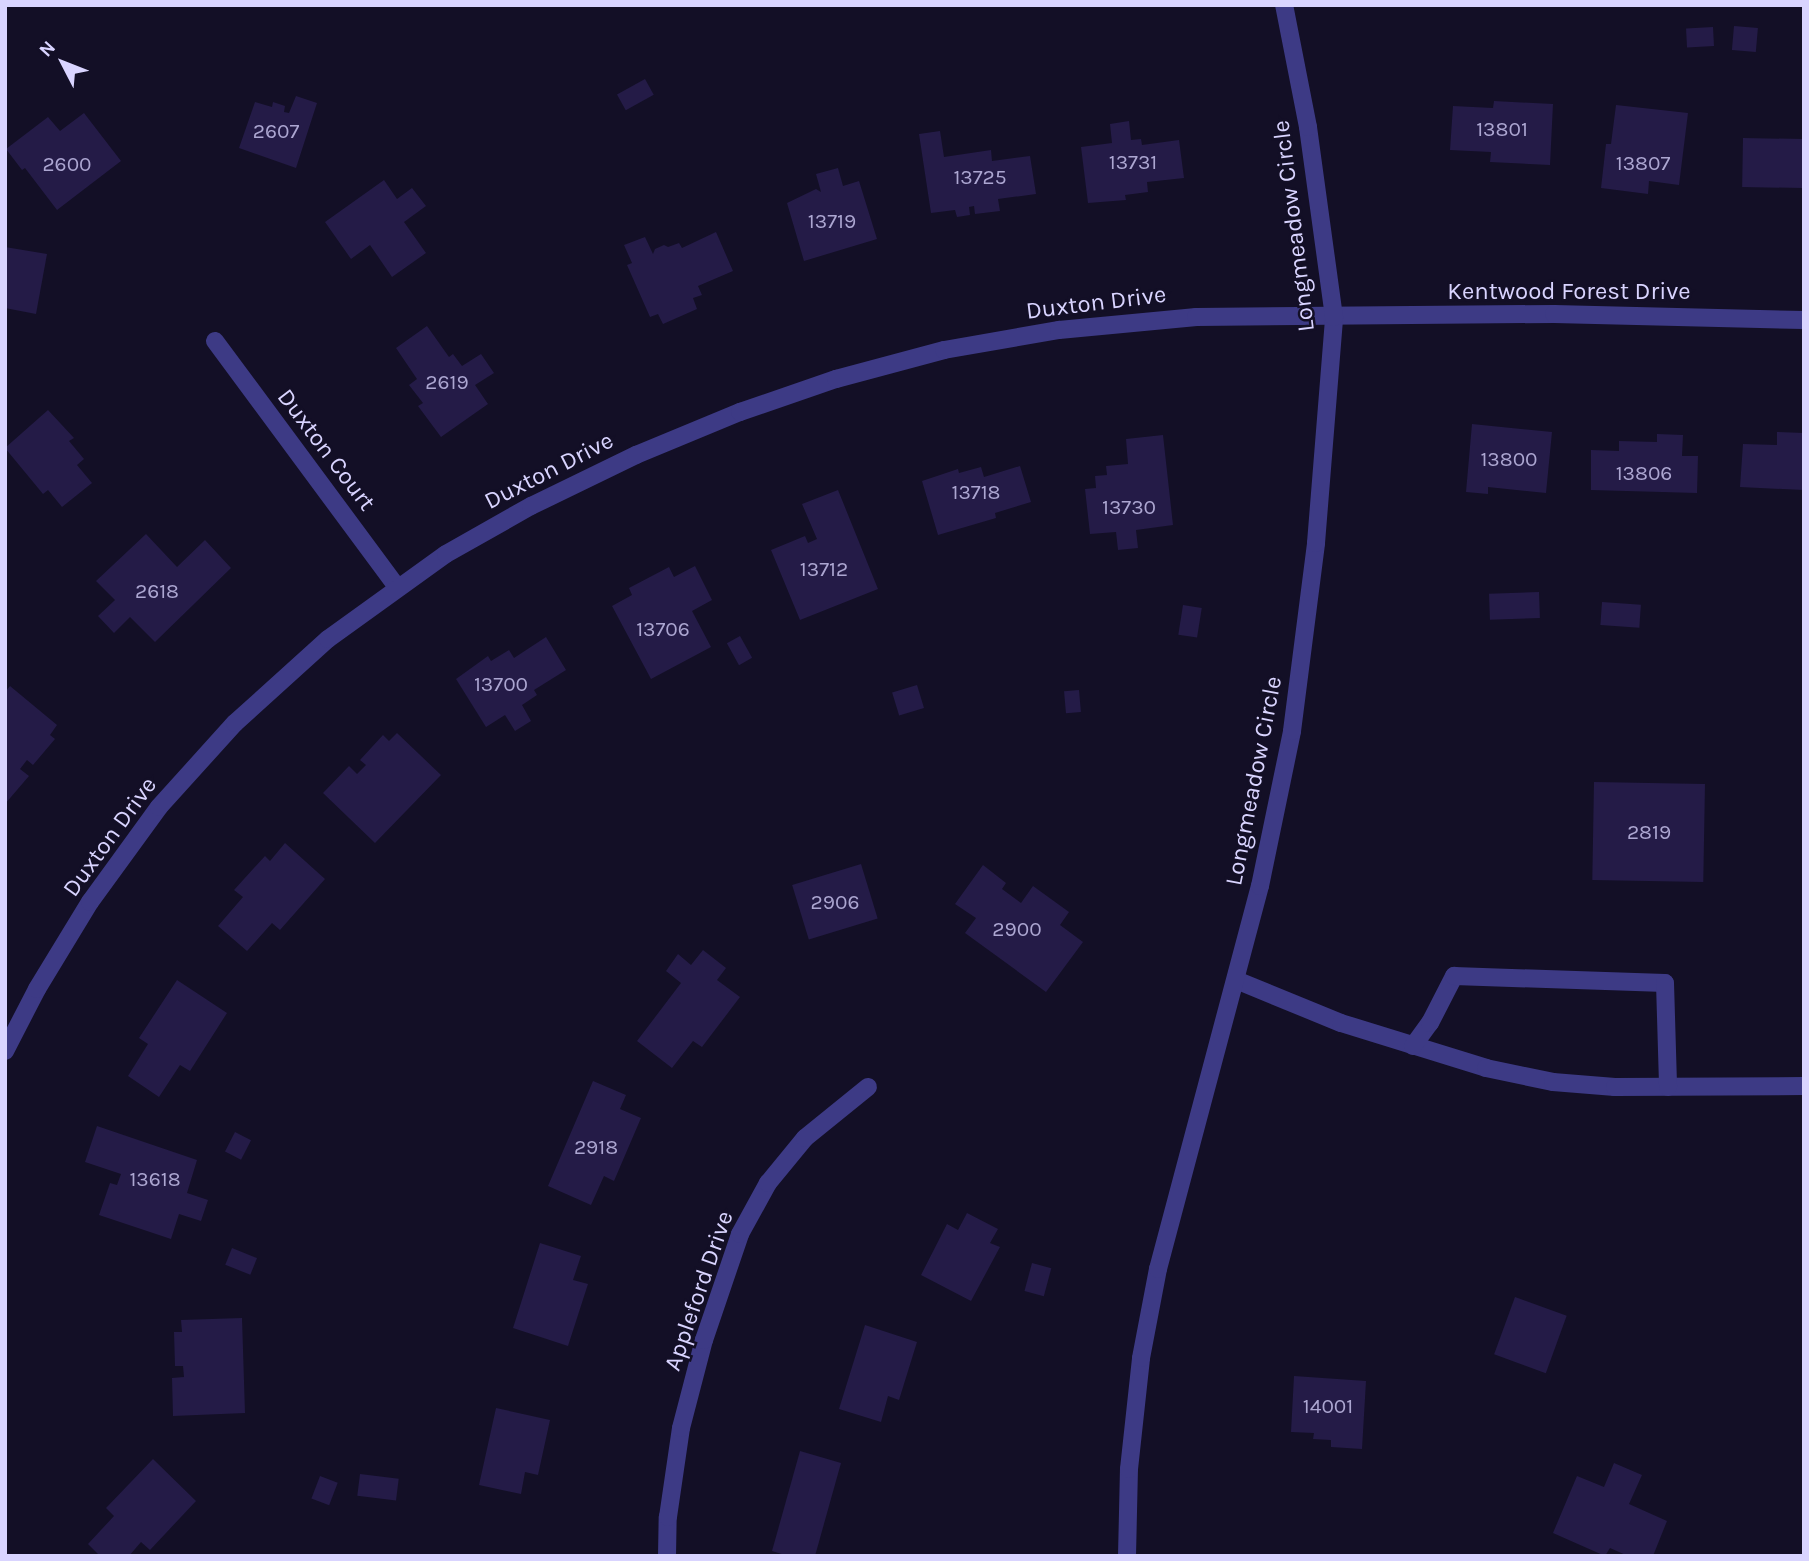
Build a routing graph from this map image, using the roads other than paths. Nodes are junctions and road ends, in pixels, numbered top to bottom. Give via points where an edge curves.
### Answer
1 (1284, 5) edge
2 (1334, 317) junction
3 (1804, 320) edge
4 (215, 341) dead end
5 (397, 587) junction
6 (1236, 980) junction
7 (1413, 1046) junction
8 (5, 1051) edge
9 (1804, 1086) edge
10 (868, 1087) dead end
11 (1668, 1087) junction
12 (667, 1556) edge
13 (1127, 1556) edge

1 - 2 street, Longmeadow Circle via 1308,127
2 - 3 street, Kentwood Forest Drive via 1554,314
2 - 5 street, Duxton Drive via 1196,317 1059,330 944,350 836,379 636,455 531,506
2 - 6 street, Longmeadow Circle via 1316,543 1292,731
4 - 5 street, Duxton Court
5 - 8 street, Duxton Drive via 328,639 235,723 159,807 90,902
6 - 7 street via 1341,1023
6 - 13 street, Longmeadow Circle via 1158,1269 1141,1358 1129,1469
7 - 11 street via 1553,1082
7 - 11 street via 1454,976 1665,983
9 - 11 street
10 - 12 street, Appleford Drive via 805,1138 768,1184 740,1234 704,1340 681,1428

